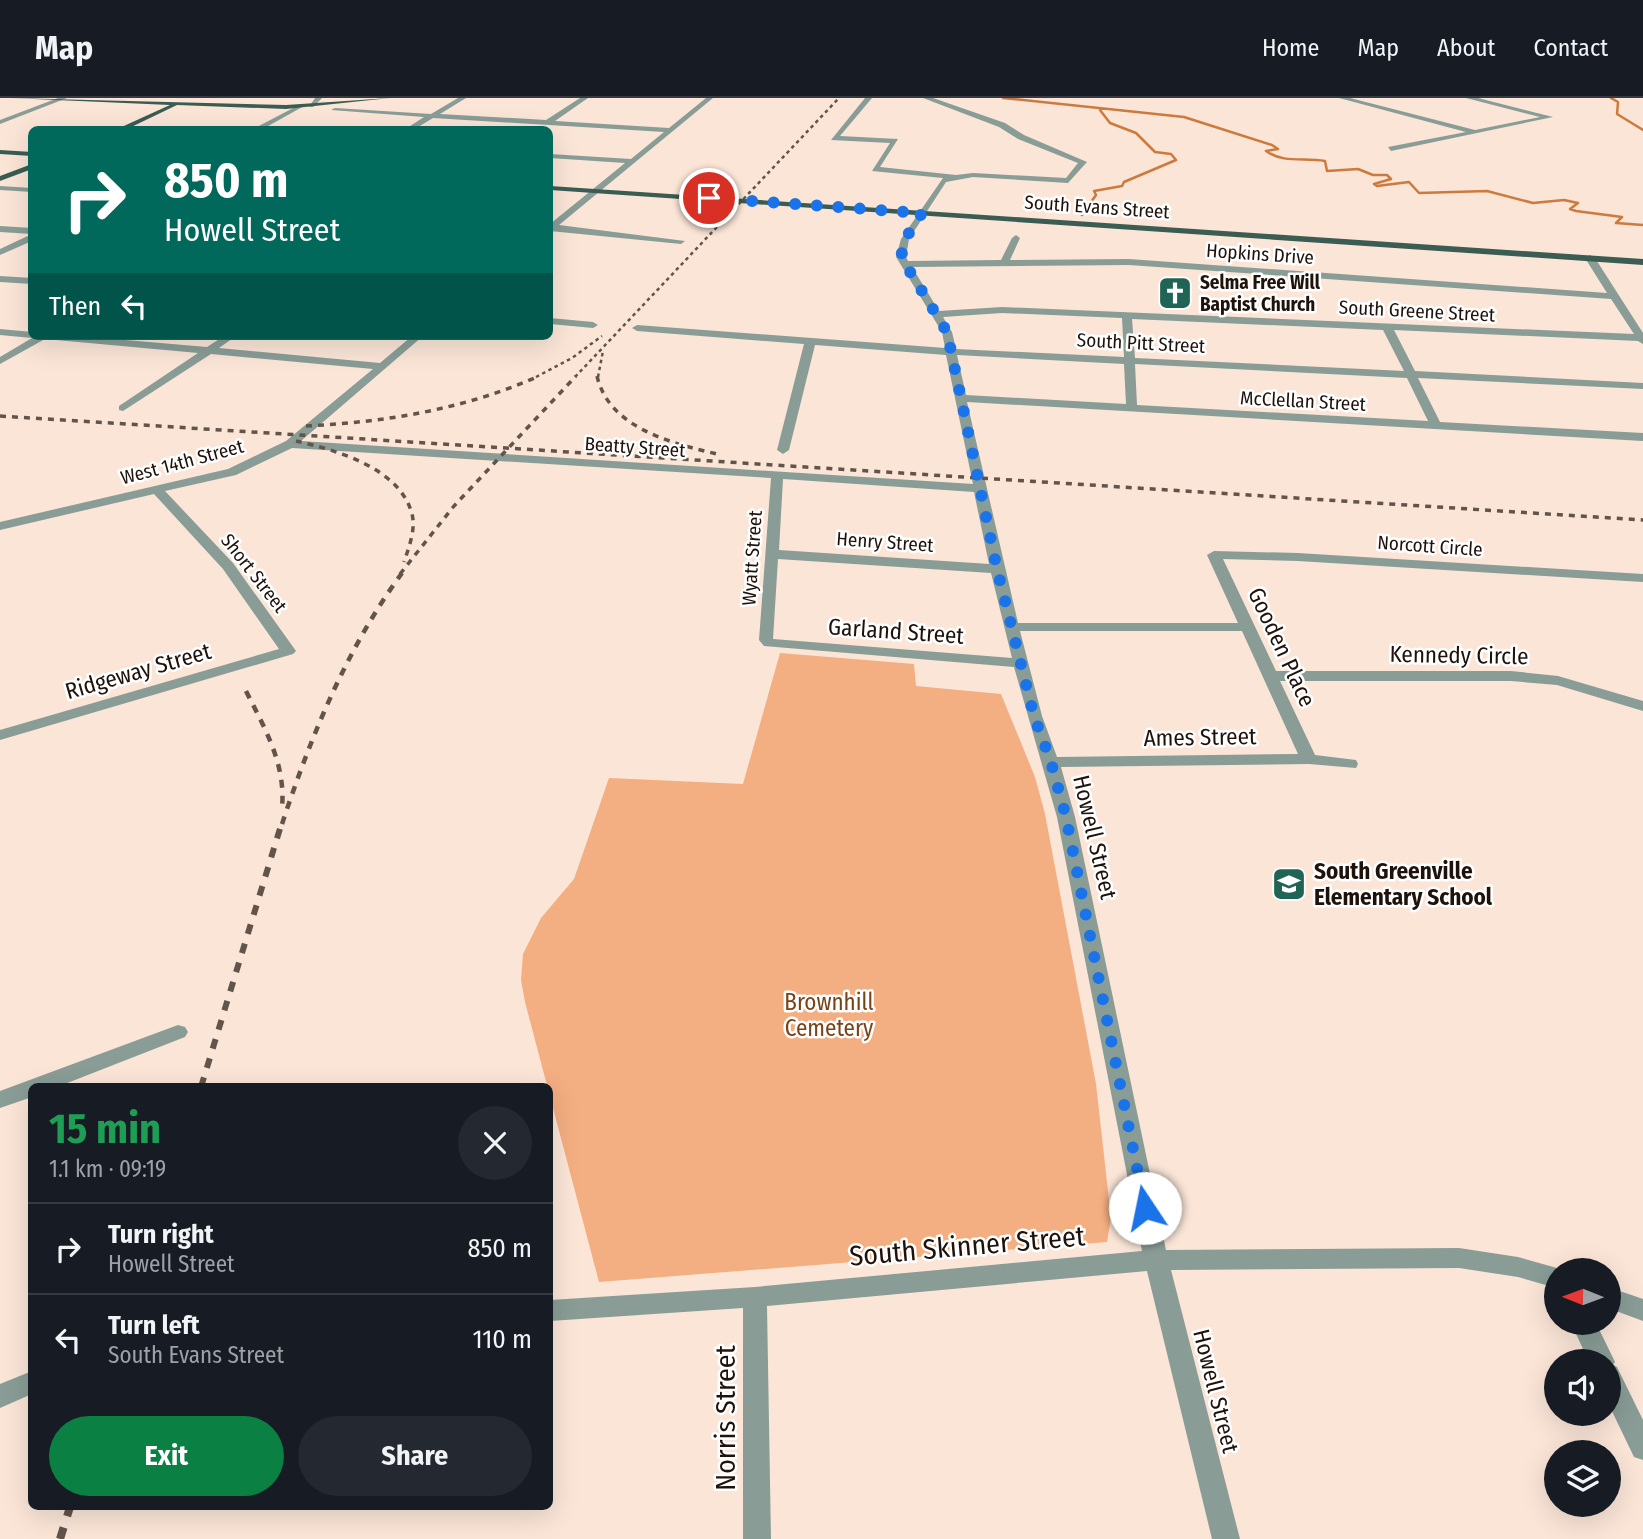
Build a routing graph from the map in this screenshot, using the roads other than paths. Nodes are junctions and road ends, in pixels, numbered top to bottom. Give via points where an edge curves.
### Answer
1 (14, 98) edge
2 (194, 98) edge
3 (319, 98) edge
4 (387, 98) edge
5 (463, 98) edge
6 (569, 98) edge
7 (584, 98) edge
8 (710, 98) edge
9 (869, 98) edge
10 (926, 98) edge
11 (1342, 98) edge
12 (1469, 98) edge
13 (62, 99) edge
14 (180, 104) junction
15 (301, 106) junction
16 (311, 106) junction
17 (335, 110) dead end
18 (432, 116) junction
19 (1, 122) edge
20 (548, 122) junction
21 (126, 126) edge
22 (262, 126) edge
23 (414, 126) edge
24 (543, 126) edge
25 (672, 130) junction
26 (1479, 133) junction
27 (1391, 149) dead end
28 (0, 152) edge
29 (28, 154) edge
30 (553, 156) edge
31 (631, 160) junction
32 (28, 168) edge
33 (952, 176) junction
34 (0, 179) edge
35 (0, 188) edge
36 (553, 188) edge
37 (28, 190) edge
38 (595, 191) junction
39 (922, 213) junction
40 (553, 226) edge
41 (553, 228) edge
42 (0, 229) edge
43 (28, 231) edge
44 (1016, 238) dead end
45 (28, 239) edge
46 (681, 241) dead end
47 (0, 252) edge
48 (1590, 258) junction
49 (1643, 262) edge
50 (903, 264) junction
51 (1004, 264) junction
52 (0, 279) edge
53 (28, 281) edge
54 (1614, 296) junction
55 (937, 314) junction
56 (1127, 315) junction
57 (553, 321) edge
58 (593, 325) dead end
59 (1387, 327) junction
60 (638, 328) dead end
61 (0, 332) edge
62 (28, 335) edge
63 (1642, 339) edge
64 (37, 340) edge
65 (88, 340) edge
66 (225, 340) edge
67 (413, 340) edge
68 (810, 342) junction
69 (208, 351) junction
70 (952, 352) junction
71 (1129, 360) junction
72 (0, 361) edge
73 (381, 366) junction
74 (1410, 374) junction
75 (1643, 386) edge
76 (961, 398) junction
77 (123, 408) dead end
78 (1132, 409) junction
79 (1436, 425) junction
80 (1643, 437) edge
81 (290, 444) junction
82 (783, 450) dead end
83 (777, 475) junction
84 (978, 488) junction
85 (157, 490) junction
86 (0, 526) edge
87 (771, 554) junction
88 (1214, 555) joint
89 (997, 569) junction
90 (1643, 578) edge
91 (1013, 627) junction
92 (1245, 627) junction
93 (769, 643) joint
94 (288, 651) joint
95 (1021, 663) junction
96 (1270, 676) junction
97 (1643, 706) edge
98 (0, 734) edge
99 (1308, 759) junction
100 (1051, 762) junction
101 (1350, 764) dead end
102 (177, 1032) dead end
103 (43, 1083) edge
104 (28, 1089) edge
105 (0, 1100) edge
106 (1156, 1260) junction
107 (1544, 1275) edge
108 (755, 1297) junction
109 (1621, 1302) edge
110 (1643, 1310) edge
111 (553, 1311) edge
112 (28, 1384) edge
113 (0, 1396) edge
114 (1621, 1402) edge
115 (1643, 1448) edge
116 (757, 1539) edge
117 (1226, 1539) edge

1 - 13 main road
2 - 14 main road
3 - 16 street
4 - 16 main road
5 - 18 street
6 - 7 street
7 - 20 street
8 - 25 street
9 - 33 street via 834,138 895,141 876,169
10 - 33 street via 1002,125 1021,138 1083,162 1068,181
11 - 26 street
12 - 26 street via 1549,117
13 - 14 main road
13 - 19 street
14 - 15 main road
14 - 21 main road
15 - 16 main road
15 - 22 street
17 - 18 street
18 - 20 street
18 - 23 street
20 - 24 street
20 - 25 street
25 - 31 street
26 - 27 street
28 - 29 main road
30 - 31 street
31 - 38 street
32 - 34 main road
33 - 39 street via 943,180
35 - 37 street
36 - 38 main road, South Evans Street
38 - 39 main road, South Evans Street
38 - 40 street
39 - 48 main road, South Evans Street
39 - 50 street via 902,248
41 - 46 street
42 - 43 street
44 - 51 street
45 - 47 street
48 - 49 main road, South Evans Street
48 - 54 street
50 - 51 street, Hopkins Drive
50 - 55 street, Howell Street
51 - 54 street, Hopkins Drive via 1129,262
52 - 53 street
54 - 63 street
55 - 56 street, South Greene Street via 1002,310
55 - 70 street, Howell Street
56 - 59 street, South Greene Street
56 - 71 street
57 - 58 street
59 - 63 street, South Greene Street
59 - 74 street
60 - 68 street, South Pitt Street
61 - 62 street
64 - 72 street
65 - 69 street
66 - 69 street
67 - 73 street, West 14th Street
68 - 70 street, South Pitt Street
68 - 82 street
69 - 73 street
69 - 77 street
70 - 71 street, South Pitt Street
70 - 76 street, Howell Street
71 - 74 street, South Pitt Street
71 - 78 street
73 - 81 street, West 14th Street
74 - 75 street, South Pitt Street
74 - 79 street
76 - 78 street, McClellan Street
76 - 84 street, Howell Street
78 - 79 street, McClellan Street
79 - 80 street, McClellan Street
81 - 83 street, Beatty Street
81 - 85 street, West 14th Street via 232,472
83 - 84 street, Beatty Street
83 - 87 street, Wyatt Street
84 - 89 street, Howell Street
85 - 86 street, West 14th Street
85 - 94 street, Short Street via 228,566
87 - 89 street, Henry Street
87 - 93 street, Wyatt Street
88 - 90 street, Norcott Circle
88 - 92 street, Gooden Place
89 - 91 street, Howell Street
91 - 92 street
91 - 95 street, Howell Street
92 - 96 street, Gooden Place
93 - 95 street, Garland Street
94 - 98 street, Ridgeway Street
95 - 100 street, Howell Street
96 - 97 street, Kennedy Circle via 1511,676 1558,681
96 - 99 street, Gooden Place
99 - 100 street, Ames Street
99 - 101 street, Ames Street
100 - 106 street, Howell Street
102 - 103 street
104 - 105 street
106 - 107 street, South Skinner Street via 1459,1258
106 - 108 street, South Skinner Street
106 - 117 street, Howell Street
108 - 111 street, South Skinner Street
108 - 116 street, Norris Street
109 - 110 street
112 - 113 street
114 - 115 street

